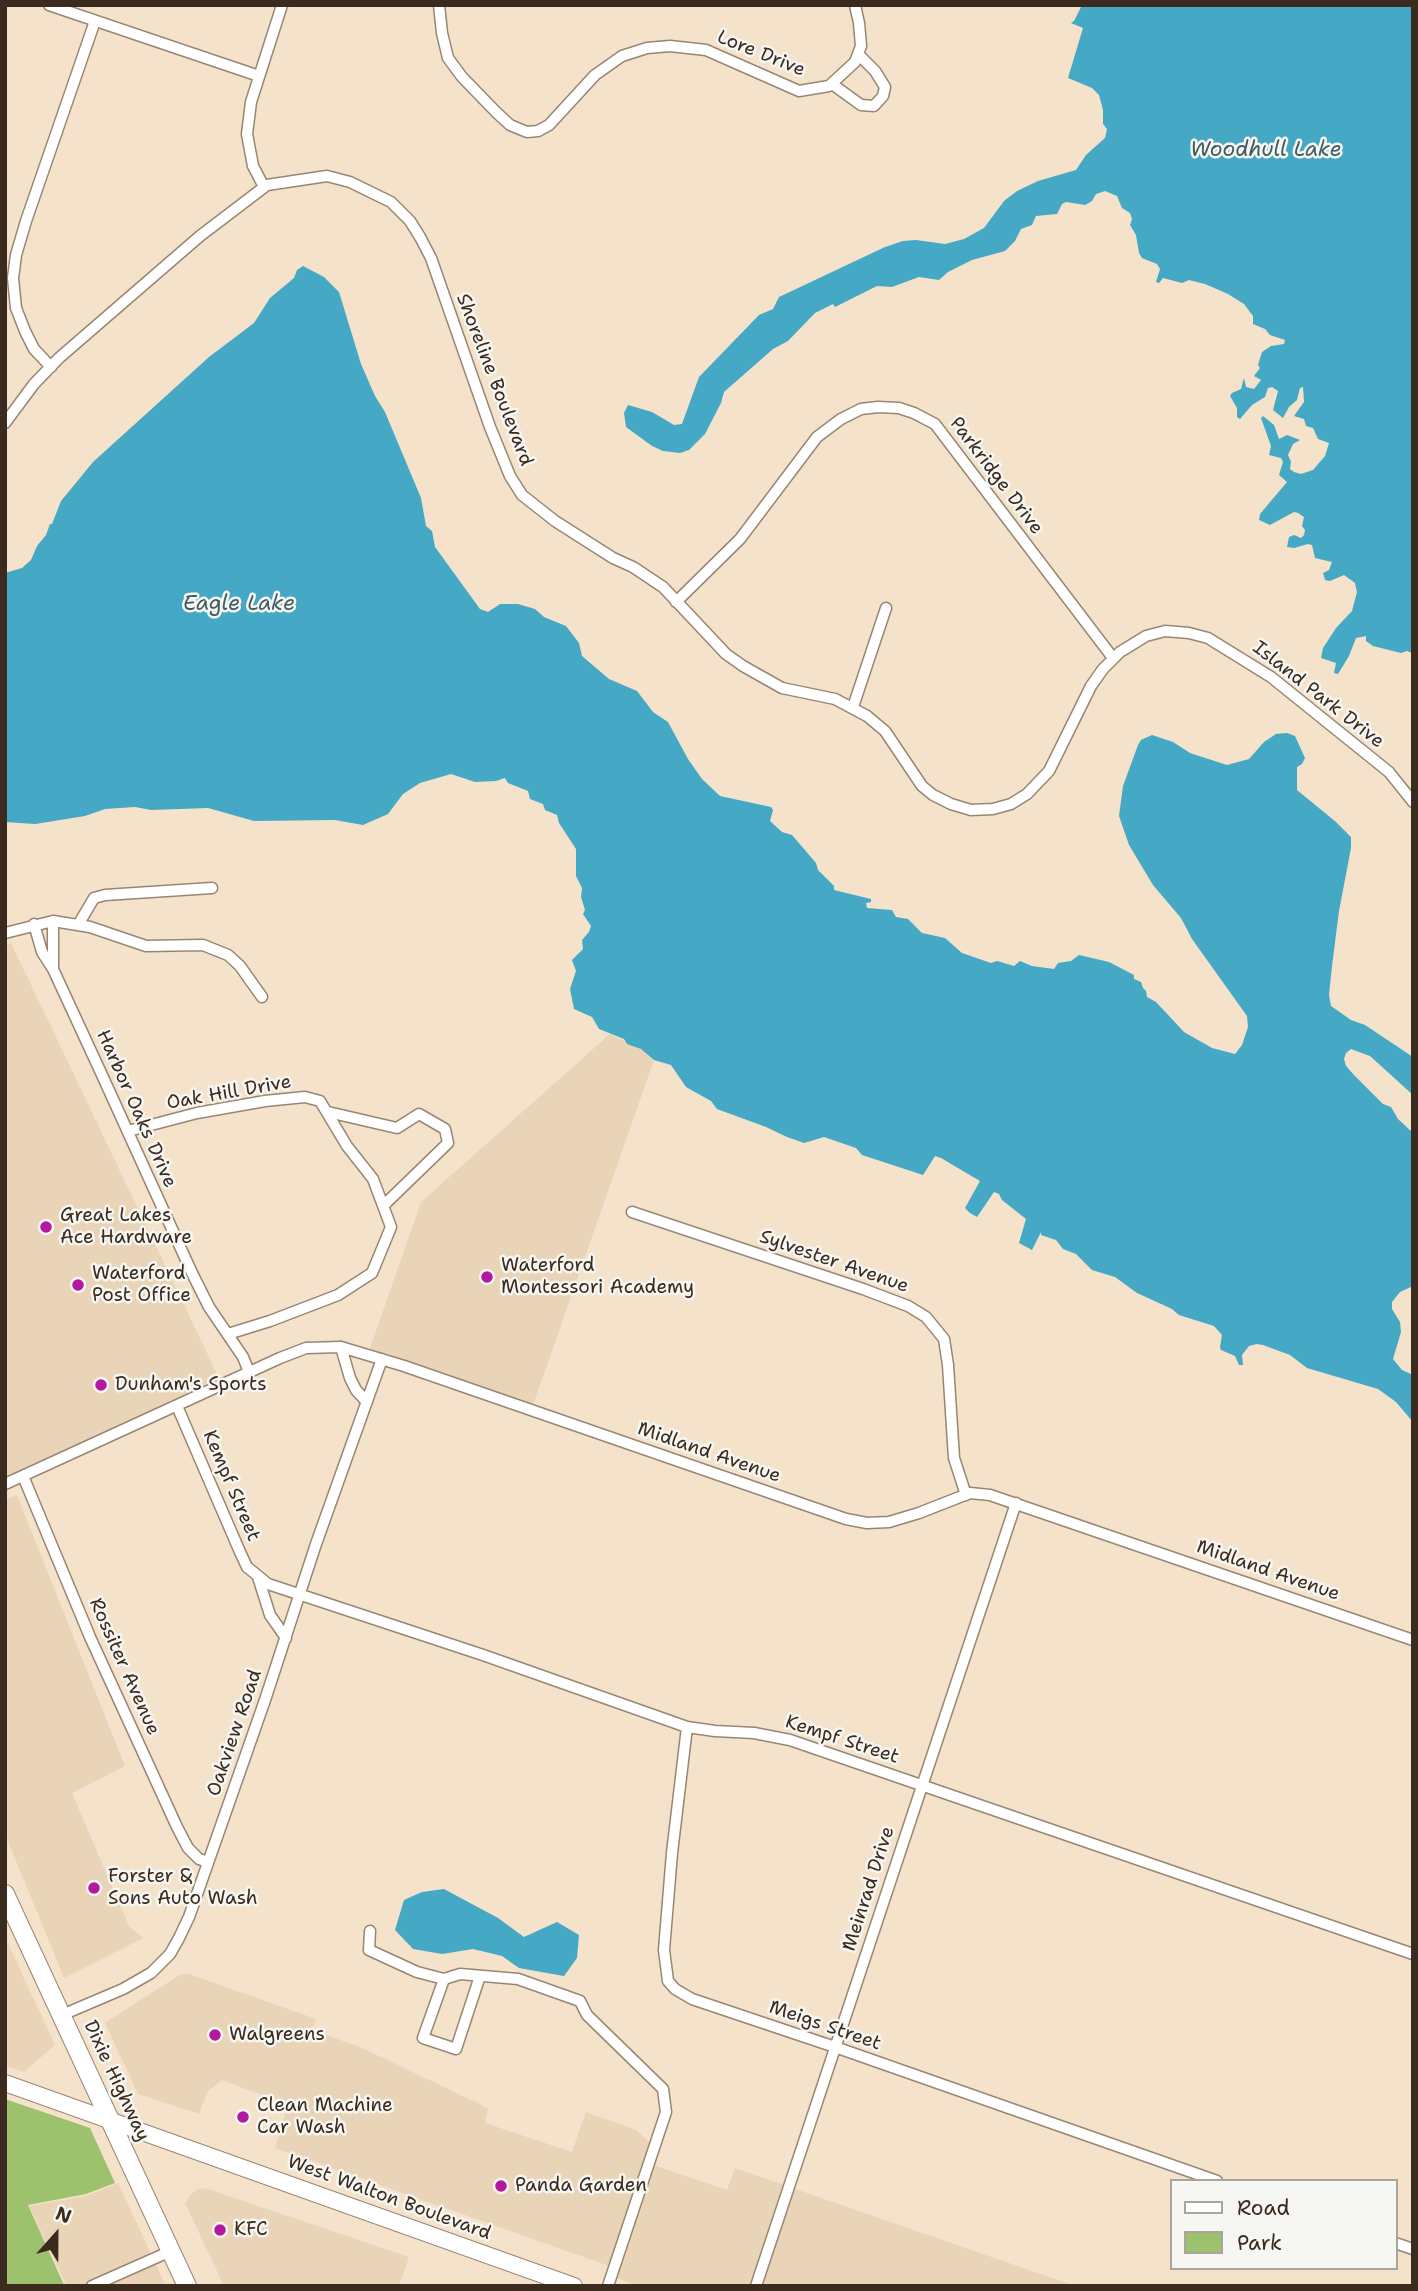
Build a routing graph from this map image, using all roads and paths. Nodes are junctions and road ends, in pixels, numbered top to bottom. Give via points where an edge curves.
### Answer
1 (49, 5) edge
2 (282, 5) edge
3 (439, 5) edge
4 (855, 5) edge
5 (95, 21) junction
6 (858, 54) junction
7 (259, 76) junction
8 (832, 84) junction
9 (264, 187) junction
10 (51, 367) junction
11 (5, 423) edge
12 (676, 602) junction
13 (886, 608) dead end
14 (1113, 658) junction
15 (853, 707) junction
16 (1413, 802) edge
17 (212, 888) dead end
18 (53, 921) junction
19 (34, 924) junction
20 (78, 925) junction
21 (9, 932) edge
22 (53, 969) junction
23 (262, 997) dead end
24 (328, 1112) junction
25 (128, 1131) junction
26 (384, 1205) junction
27 (632, 1212) dead end
28 (228, 1334) junction
29 (341, 1347) junction
30 (382, 1359) junction
31 (249, 1372) junction
32 (367, 1402) junction
33 (177, 1406) junction
34 (23, 1476) junction
35 (5, 1484) edge
36 (966, 1495) junction
37 (1016, 1503) junction
38 (258, 1577) junction
39 (300, 1594) junction
40 (286, 1638) junction
41 (1413, 1640) edge
42 (687, 1727) junction
43 (922, 1785) junction
44 (208, 1862) junction
45 (5, 1894) edge
46 (370, 1931) dead end
47 (1413, 1954) edge
48 (480, 1976) junction
49 (444, 1979) junction
50 (62, 2015) junction
51 (835, 2047) junction
52 (5, 2084) edge
53 (111, 2121) junction
54 (1211, 2179) edge
55 (172, 2251) junction
56 (543, 2280) edge
57 (92, 2286) edge
58 (187, 2286) edge
59 (575, 2286) edge
60 (608, 2286) edge
61 (756, 2286) edge

1 - 5 street
2 - 7 street
3 - 8 street, Lore Drive via 448,58 497,113 527,132 549,125 595,75 622,56 646,48 706,50 799,91
4 - 6 street
5 - 7 street
5 - 10 street via 26,221 13,278 16,308 34,349
6 - 8 street
6 - 8 street via 885,87 883,96 874,106 861,105
7 - 9 street via 247,134 253,166
9 - 10 street, Shoreline Boulevard via 200,236
9 - 12 street, Shoreline Boulevard via 327,176 370,190 410,220 431,258 490,428 523,495 555,521 653,580
10 - 11 street, Shoreline Boulevard
12 - 14 street, Parkridge Drive via 740,538 817,437 861,409 899,408 935,424
12 - 15 street, Shoreline Boulevard via 726,654 769,682
13 - 15 street
14 - 15 street, Shoreline Boulevard via 1091,685 1049,771 1027,794 993,809 971,810 933,795 885,731
14 - 16 street, Island Park Drive via 1146,636 1166,631 1208,638 1271,677 1389,772
17 - 20 street via 94,898
18 - 19 street
18 - 20 street
18 - 22 street
19 - 21 street
19 - 22 street, Harbor Oaks Drive via 41,952
20 - 23 street via 146,946 190,944 217,950 240,966
22 - 25 street, Harbor Oaks Drive
24 - 25 street, Oak Hill Drive via 320,1101 305,1097 197,1113
24 - 26 street via 373,1179
24 - 26 street, Oak Hill Drive via 397,1128 419,1114 445,1129 448,1143
25 - 28 street, Harbor Oaks Drive via 192,1273
26 - 28 street via 391,1227 372,1273 338,1295
27 - 36 street, Sylvester Avenue via 874,1293 926,1317 944,1339 954,1458
28 - 31 street, Harbor Oaks Drive
29 - 30 street, Midland Avenue
29 - 31 street, Midland Avenue via 306,1348
29 - 32 street via 350,1378
30 - 32 street, Oakview Road
30 - 36 street, Midland Avenue via 867,1523 889,1522
31 - 33 street, Midland Avenue
32 - 39 street, Oakview Road
33 - 34 street, Midland Avenue
33 - 38 street, Kempf Street via 247,1567
34 - 35 street, Midland Avenue
34 - 44 street, Rossiter Avenue via 177,1827 188,1848
36 - 37 street, Midland Avenue via 989,1495
37 - 41 street, Midland Avenue
37 - 43 street, Meinrad Drive
38 - 39 street, Kempf Street
38 - 40 street, Kempf Street via 270,1615
39 - 40 street, Oakview Road
39 - 42 street, Kempf Street
40 - 44 street, Oakview Road
42 - 43 street, Kempf Street via 770,1735
42 - 51 street, Meigs Street via 664,1950 668,1981 692,2000
43 - 47 street, Kempf Street
43 - 51 street, Meinrad Drive
44 - 50 street, Oakview Road via 189,1917 160,1965 123,1989
45 - 50 main road, Dixie Highway
46 - 49 street via 369,1950
48 - 49 street via 460,1974
48 - 49 street via 456,2049 422,2038
48 - 60 street via 518,1979 580,2001 587,2015 663,2089 666,2112
50 - 53 main road, Dixie Highway
51 - 54 street, Meigs Street
51 - 61 street, Meinrad Drive
52 - 53 main road, West Walton Boulevard
53 - 55 main road, Dixie Highway
53 - 56 main road, West Walton Boulevard
55 - 57 street
55 - 58 main road, Dixie Highway
56 - 59 main road, West Walton Boulevard

